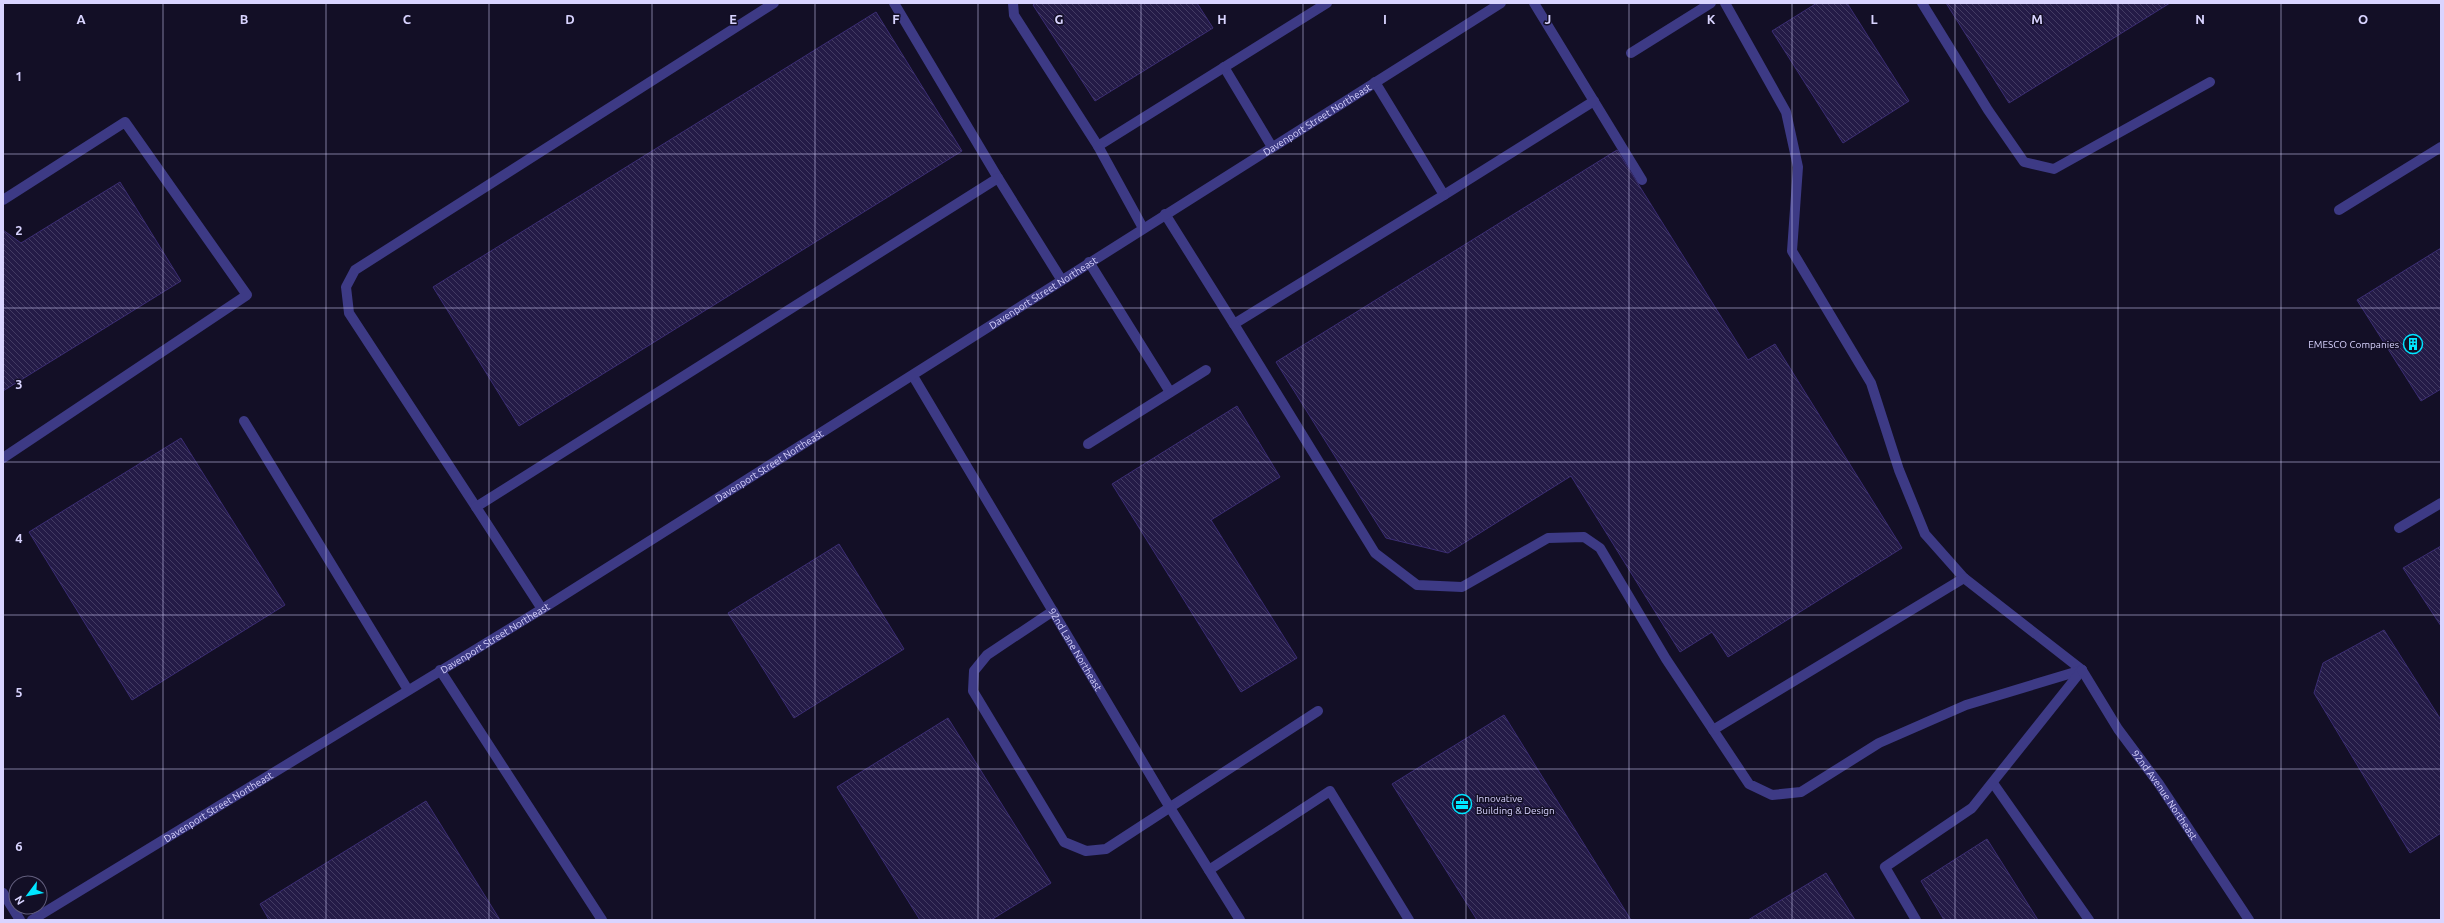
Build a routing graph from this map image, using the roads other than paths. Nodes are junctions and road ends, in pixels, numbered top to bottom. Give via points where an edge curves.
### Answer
1 (774, 3) edge
2 (894, 3) edge
3 (1013, 3) edge
4 (1327, 3) edge
5 (1501, 3) edge
6 (1534, 3) edge
7 (1711, 3) edge
8 (1725, 3) edge
9 (1922, 3) edge
10 (1631, 52) dead end
11 (1224, 67) junction
12 (1375, 82) junction
13 (2210, 82) dead end
14 (1594, 101) junction
15 (1098, 146) junction
16 (1272, 147) junction
17 (2441, 147) edge
18 (998, 178) junction
19 (1642, 180) dead end
20 (1444, 195) junction
21 (3, 200) edge
22 (2338, 210) dead end
23 (1165, 214) junction
24 (1143, 228) junction
25 (1089, 262) junction
26 (1061, 279) junction
27 (1234, 324) junction
28 (1206, 370) dead end
29 (913, 376) junction
30 (1170, 392) junction
31 (244, 421) dead end
32 (1088, 444) dead end
33 (3, 458) edge
34 (2441, 503) edge
35 (476, 507) junction
36 (2399, 528) dead end
37 (1964, 578) junction
38 (542, 609) junction
39 (1053, 611) junction
40 (440, 670) junction
41 (2082, 670) junction
42 (408, 690) junction
43 (1318, 711) dead end
44 (1713, 730) junction
45 (1993, 783) junction
46 (1170, 808) junction
47 (1209, 870) junction
48 (3, 893) edge
49 (20, 920) edge
50 (32, 920) edge
51 (602, 920) edge
52 (1240, 920) edge
53 (1409, 920) edge
54 (1916, 920) edge
55 (2088, 920) edge
56 (2249, 920) edge

1 - 35 street via 355,270 346,286 349,313
2 - 18 street
3 - 15 street via 1014,15
4 - 11 street
5 - 12 street, Davenport Street Northeast
6 - 14 street
7 - 10 street
8 - 37 street via 1786,112 1798,168 1792,250 1871,383 1899,470 1925,534
9 - 13 street via 1988,110 2024,162 2054,170
11 - 15 street
11 - 16 street
12 - 16 street, Davenport Street Northeast
12 - 20 street
14 - 19 street
14 - 20 street
15 - 24 street
16 - 23 street, Davenport Street Northeast
17 - 22 street
18 - 26 street
18 - 35 street
20 - 27 street
21 - 33 street via 126,122 247,295
23 - 24 street, Davenport Street Northeast
23 - 27 street
24 - 25 street, Davenport Street Northeast
25 - 26 street, Davenport Street Northeast
25 - 30 street
26 - 29 street, Davenport Street Northeast
27 - 44 street via 1375,553 1417,585 1462,586 1548,538 1584,537 1600,548 1666,659
28 - 30 street
29 - 38 street, Davenport Street Northeast
29 - 39 street, 92nd Lane Northeast
30 - 32 street
31 - 42 street
34 - 36 street
35 - 38 street
37 - 41 street
37 - 44 street
38 - 40 street, Davenport Street Northeast
39 - 46 street, 92nd Lane Northeast
39 - 46 street via 987,655 974,671 973,691 1064,842 1086,850 1106,849
40 - 42 street, Davenport Street Northeast
40 - 51 street
41 - 44 street via 1944,714 1879,743 1801,792 1772,795 1749,784
41 - 45 street
41 - 56 street, 92nd Avenue Northeast via 2118,729 2159,784
42 - 50 street, Davenport Street Northeast
43 - 46 street
45 - 54 street via 1972,808 1885,867
45 - 55 street
46 - 47 street, 92nd Lane Northeast
47 - 52 street, 92nd Lane Northeast
47 - 53 street via 1330,791
48 - 49 street

